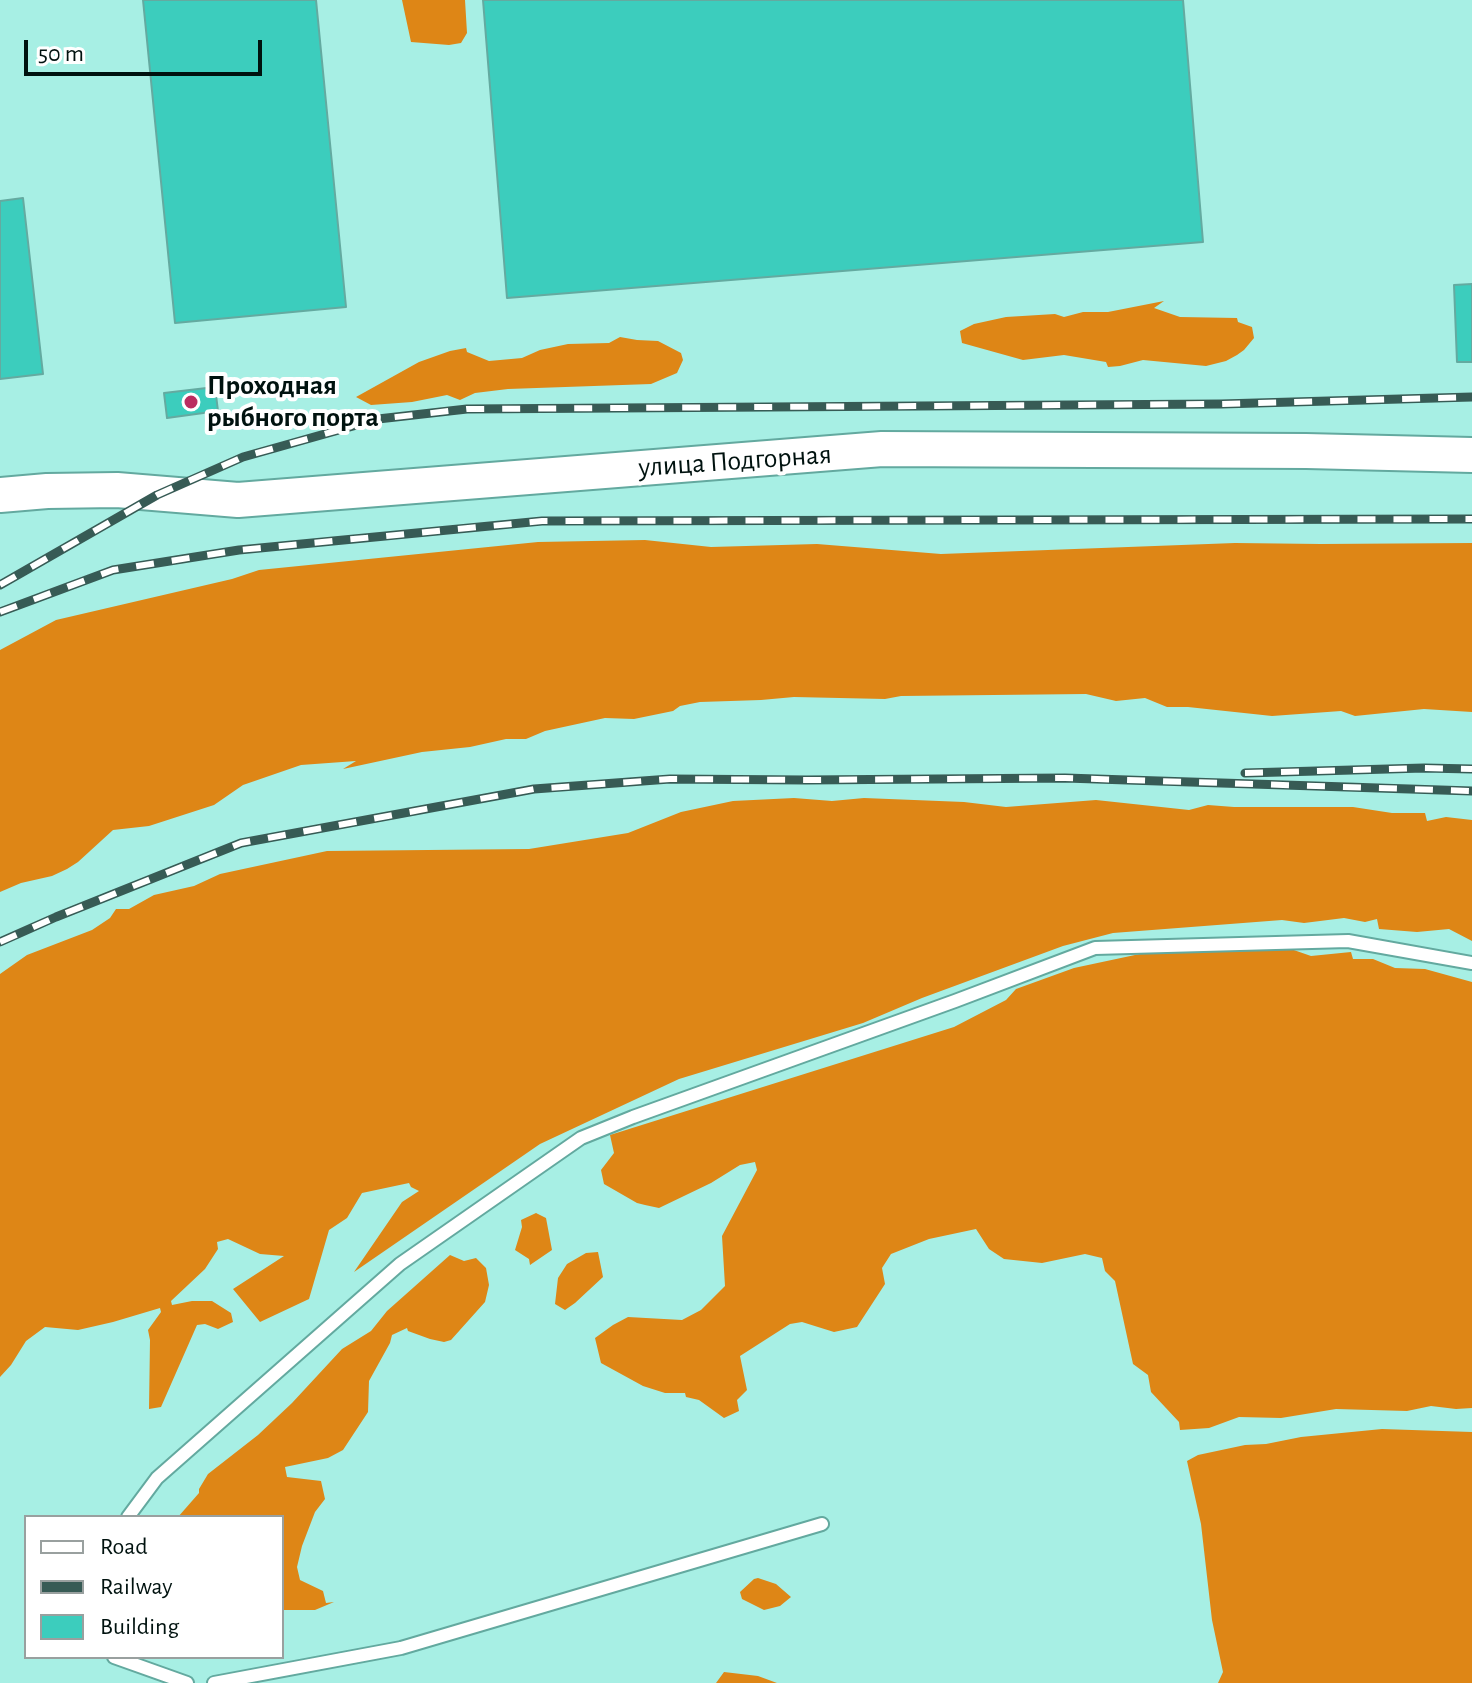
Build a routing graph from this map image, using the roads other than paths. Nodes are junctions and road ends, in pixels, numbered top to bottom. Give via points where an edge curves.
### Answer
1 (1472, 455) edge
2 (0, 495) edge
3 (1472, 963) edge
4 (129, 1515) edge
5 (822, 1524) dead end
6 (120, 1659) edge
7 (187, 1683) edge
8 (214, 1683) edge

1 - 2 main road, улица Подгорная via 882,449 238,500 117,490
3 - 4 lane via 1348,941 1095,948 581,1138 400,1264 157,1478
5 - 8 lane via 401,1648
6 - 7 lane

